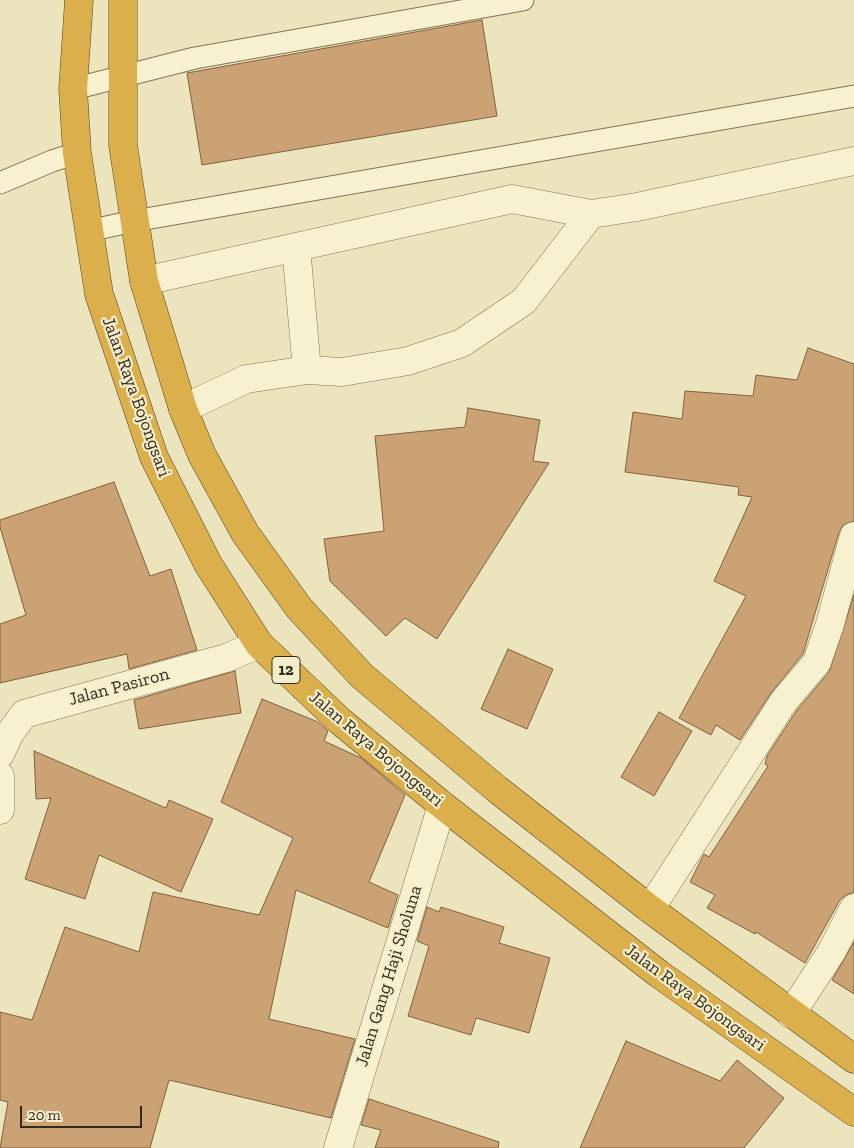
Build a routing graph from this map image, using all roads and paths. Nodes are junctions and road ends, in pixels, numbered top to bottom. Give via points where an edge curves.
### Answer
1 (79, 0) edge
2 (123, 0) edge
3 (523, 0) edge
4 (122, 75) junction
5 (73, 89) junction
6 (854, 96) edge
7 (77, 153) junction
8 (854, 161) edge
9 (0, 183) edge
10 (591, 214) junction
11 (134, 221) junction
12 (88, 231) junction
13 (296, 247) junction
14 (144, 281) junction
15 (307, 370) junction
16 (183, 409) junction
17 (854, 536) edge
18 (259, 644) junction
19 (0, 754) edge
20 (0, 776) edge
21 (442, 805) junction
22 (0, 810) edge
23 (854, 908) edge
24 (650, 909) junction
25 (791, 1014) junction
26 (854, 1059) edge
27 (854, 1112) edge
28 (338, 1148) edge

1 - 5 highway, Jalan Raya Bojongsari / 12
2 - 4 highway
3 - 4 lane via 195,58
4 - 5 lane
4 - 11 highway via 123,146
5 - 7 highway, Jalan Raya Bojongsari / 12
6 - 11 lane
7 - 9 lane
7 - 12 highway, Jalan Raya Bojongsari / 12
8 - 10 street
10 - 13 street via 512,199
10 - 15 street via 524,301 462,343 408,361 342,372
11 - 12 lane
11 - 14 highway
12 - 18 highway, Jalan Raya Bojongsari / 12 via 99,294 154,457 208,564
13 - 14 street
13 - 15 street
14 - 16 highway
15 - 16 street via 246,379
16 - 24 highway via 202,455 245,533 299,608 343,656 362,676 498,790
17 - 24 street via 818,662 784,701
18 - 19 street, Jalan Pasiron via 226,658 24,714
18 - 21 highway, Jalan Raya Bojongsari / 12 via 340,721
20 - 22 street
21 - 27 highway, Jalan Raya Bojongsari / 12 via 659,974
21 - 28 street, Jalan Gang Haji Sholuna
23 - 25 street via 832,951
24 - 25 highway
25 - 26 highway

